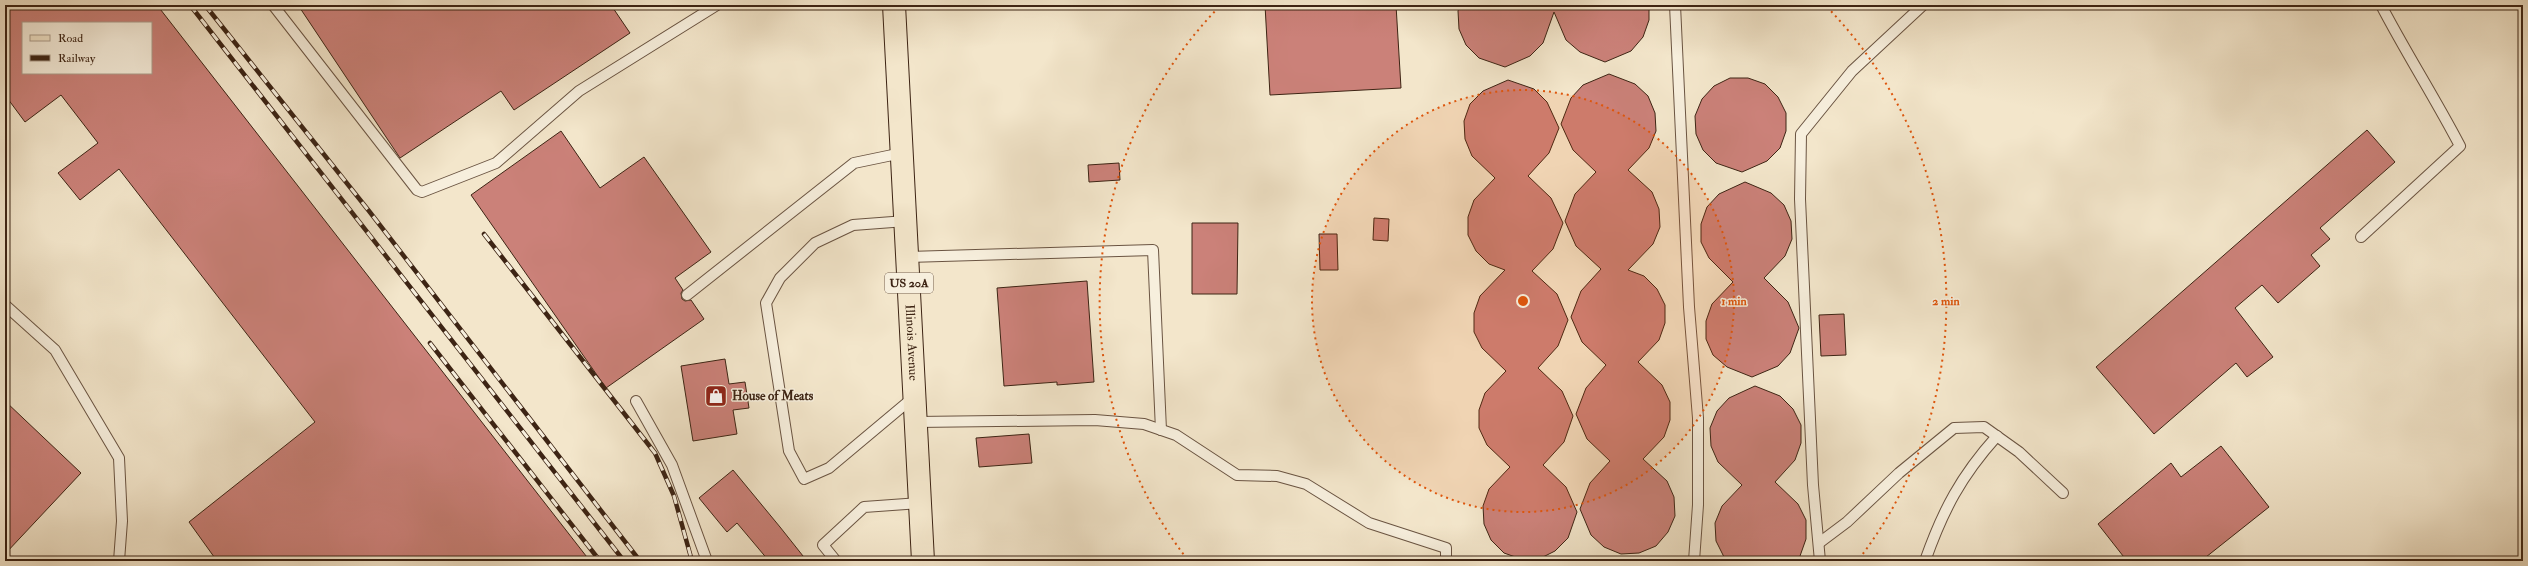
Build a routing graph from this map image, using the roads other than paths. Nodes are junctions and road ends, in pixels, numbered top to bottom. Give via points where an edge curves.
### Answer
1 (273, 5) edge
2 (717, 5) edge
3 (894, 5) edge
4 (1675, 5) edge
5 (1924, 5) edge
6 (2381, 5) edge
7 (902, 153) junction
8 (906, 221) junction
9 (2361, 237) dead end
10 (908, 257) junction
11 (687, 295) dead end
12 (5, 305) edge
13 (915, 396) junction
14 (636, 401) dead end
15 (916, 422) junction
16 (1161, 430) junction
17 (1997, 436) junction
18 (2063, 493) dead end
19 (920, 503) junction
20 (1819, 543) junction
21 (119, 561) edge
22 (707, 561) edge
23 (836, 561) edge
24 (923, 561) edge
25 (1446, 561) edge
26 (1694, 561) edge
27 (1820, 561) edge
28 (1925, 561) edge

1 - 2 lane via 417,190 422,192 496,163 579,91
3 - 7 main road, Illinois Avenue / US 20A
4 - 26 lane via 1698,418 1698,505
5 - 20 lane via 1852,71 1801,134 1800,199 1813,484
6 - 9 lane via 2401,45 2435,99 2460,146
7 - 8 main road, Illinois Avenue / US 20A
7 - 11 lane via 854,163
8 - 10 main road, Illinois Avenue / US 20A
8 - 13 lane via 853,225 815,243 780,278 766,303 789,451 804,479 829,468
10 - 13 main road, Illinois Avenue / US 20A
10 - 16 lane via 1153,250
12 - 21 lane via 55,350 119,458 122,521
13 - 15 main road, Illinois Avenue / US 20A
14 - 22 lane via 672,465
15 - 16 lane via 1095,420 1130,422
15 - 19 main road, Illinois Avenue / US 20A
16 - 25 lane via 1188,442 1237,475 1277,476 1306,484 1369,523 1446,548
17 - 18 lane via 2019,452
17 - 20 lane via 1984,427 1954,428 1899,473 1847,522
17 - 28 lane via 1971,465 1938,522
19 - 23 lane via 864,507 823,545
19 - 24 main road, Illinois Avenue / US 20A
20 - 27 lane

